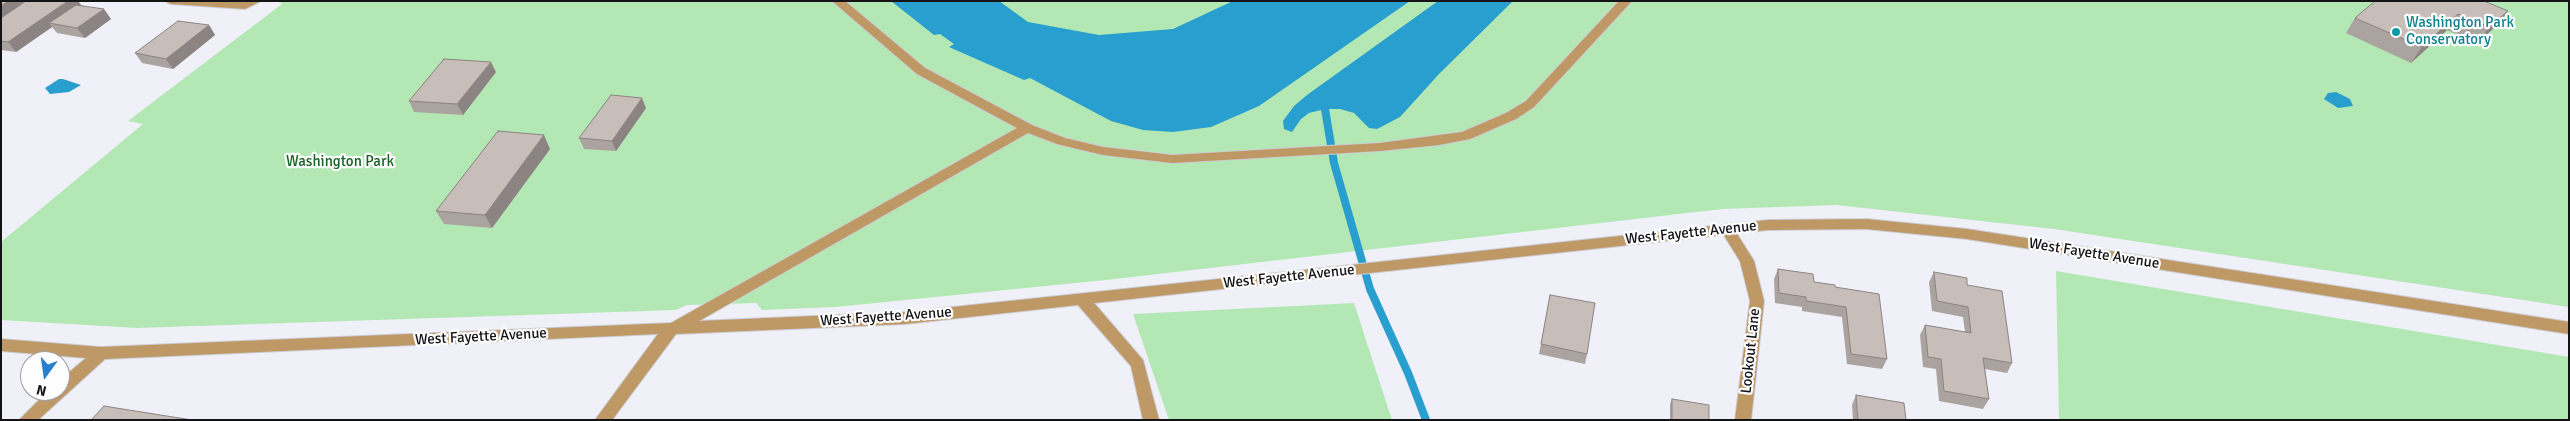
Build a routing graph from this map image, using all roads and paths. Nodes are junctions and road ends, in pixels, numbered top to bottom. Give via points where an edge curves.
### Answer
1 (171, 1) edge
2 (255, 1) edge
3 (838, 1) edge
4 (1626, 1) edge
5 (1027, 128) junction
6 (1727, 229) junction
7 (1082, 299) junction
8 (2569, 328) edge
9 (670, 330) junction
10 (1, 345) edge
11 (101, 353) junction
12 (70, 380) edge
13 (47, 401) edge
14 (26, 420) edge
15 (603, 420) edge
16 (1151, 420) edge
17 (1743, 420) edge

1 - 2 street via 245,6
3 - 5 street via 921,70
4 - 5 street via 1530,104 1466,136 1352,148 1151,158 1095,149
5 - 9 street
6 - 7 street, West Fayette Avenue
6 - 8 street, West Fayette Avenue via 1810,223 1866,224 1967,234
6 - 17 street, Lookout Lane via 1747,260 1757,301
7 - 9 street, West Fayette Avenue via 905,318
7 - 16 street via 1138,364
9 - 11 street, West Fayette Avenue
9 - 15 street
10 - 11 street, West Fayette Avenue
11 - 12 street
13 - 14 street

